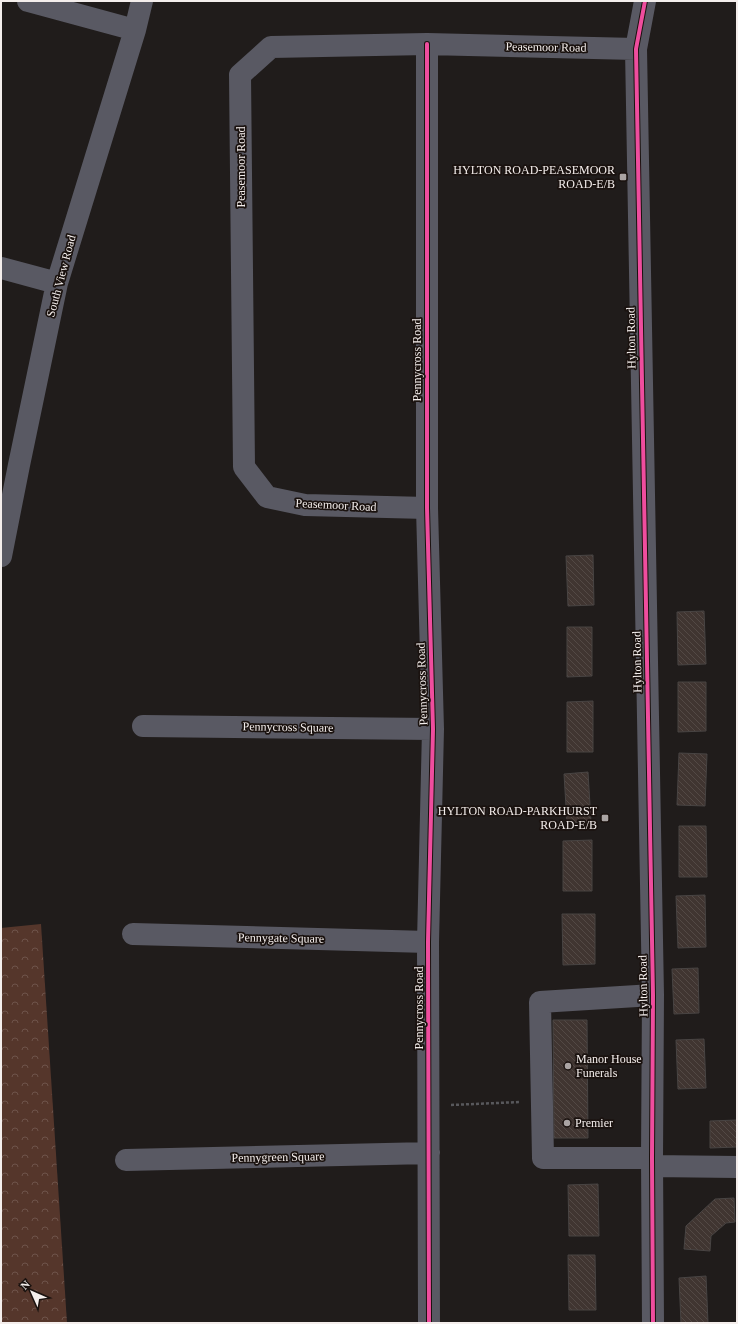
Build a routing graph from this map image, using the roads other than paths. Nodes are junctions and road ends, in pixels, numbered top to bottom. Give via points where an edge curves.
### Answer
1 (28, 1) edge
2 (142, 1) edge
3 (645, 1) edge
4 (136, 30) junction
5 (427, 44) junction
6 (636, 49) junction
7 (1, 268) edge
8 (57, 283) junction
9 (427, 508) junction
10 (1, 556) edge
11 (143, 726) dead end
12 (433, 729) junction
13 (133, 934) dead end
14 (428, 942) junction
15 (653, 995) junction
16 (429, 1153) junction
17 (126, 1160) dead end
18 (652, 1162) junction
19 (737, 1167) edge
20 (429, 1323) edge
21 (653, 1323) edge

1 - 4 street
2 - 4 street, South View Road
3 - 6 street, Hylton Road
4 - 8 street, South View Road
5 - 6 street, Peasemoor Road
5 - 9 street, Pennycross Road
5 - 9 street, Peasemoor Road via 271,47 240,75 244,467 268,496 305,505
6 - 15 street, Hylton Road
7 - 8 street
8 - 10 street, South View Road
9 - 12 street, Pennycross Road
11 - 12 street, Pennycross Square
12 - 14 street, Pennycross Road
13 - 14 street, Pennygate Square
14 - 16 street, Pennycross Road
15 - 18 street, Hylton Road
15 - 18 street via 540,1002 543,1158
16 - 17 street, Pennygreen Square
16 - 20 street, Pennycross Road
18 - 19 street
18 - 21 street, Hylton Road

